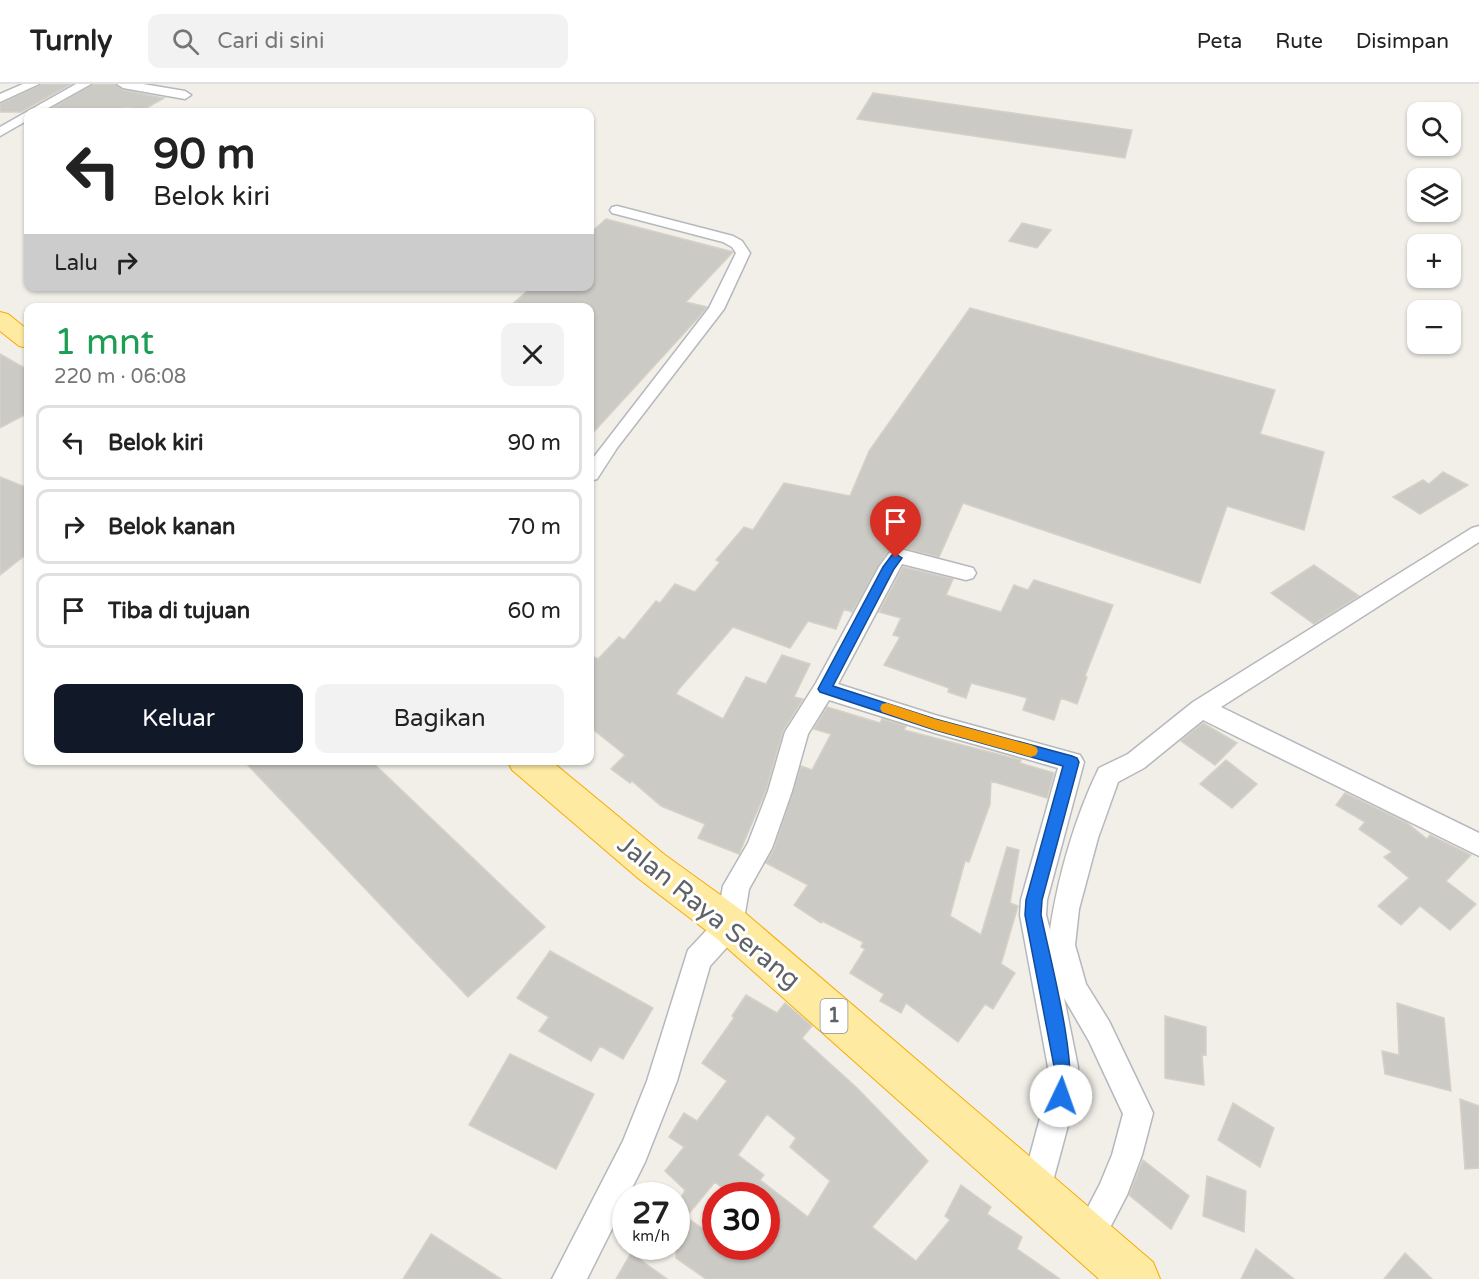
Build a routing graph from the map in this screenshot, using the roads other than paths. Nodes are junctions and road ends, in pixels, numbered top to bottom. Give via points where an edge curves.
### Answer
1 (85, 84) edge
2 (123, 84) edge
3 (35, 85) edge
4 (185, 95) dead end
5 (0, 98) edge
6 (0, 108) edge
7 (39, 108) edge
8 (24, 112) edge
9 (24, 117) edge
10 (0, 132) edge
11 (617, 210) dead end
12 (0, 319) edge
13 (24, 338) edge
14 (594, 468) edge
15 (1479, 533) edge
16 (966, 573) dead end
17 (824, 689) junction
18 (1201, 708) junction
19 (530, 765) edge
20 (1479, 845) edge
21 (729, 925) junction
22 (1036, 1192) junction
23 (1089, 1236) junction
24 (569, 1279) edge
25 (1136, 1279) edge

1 - 7 street
2 - 4 street
3 - 5 street
6 - 8 street
9 - 10 street
11 - 14 street via 728,239 743,253 716,309
12 - 13 highway
15 - 18 street
16 - 17 street via 896,558
17 - 21 street via 797,732 759,848 736,886
17 - 22 street via 1072,762 1034,900 1033,915 1063,1066 1061,1096
18 - 20 street
18 - 23 street via 1136,761 1108,775 1085,838 1066,909 1061,945 1074,990 1099,1031 1137,1113 1111,1195
19 - 21 highway, Jalan Raya Serang / 1 via 652,867
21 - 22 highway, Jalan Raya Serang / 1
21 - 24 street via 698,959 662,1081 642,1131
22 - 23 highway, Jalan Raya Serang / 1
23 - 25 highway, Jalan Raya Serang / 1

